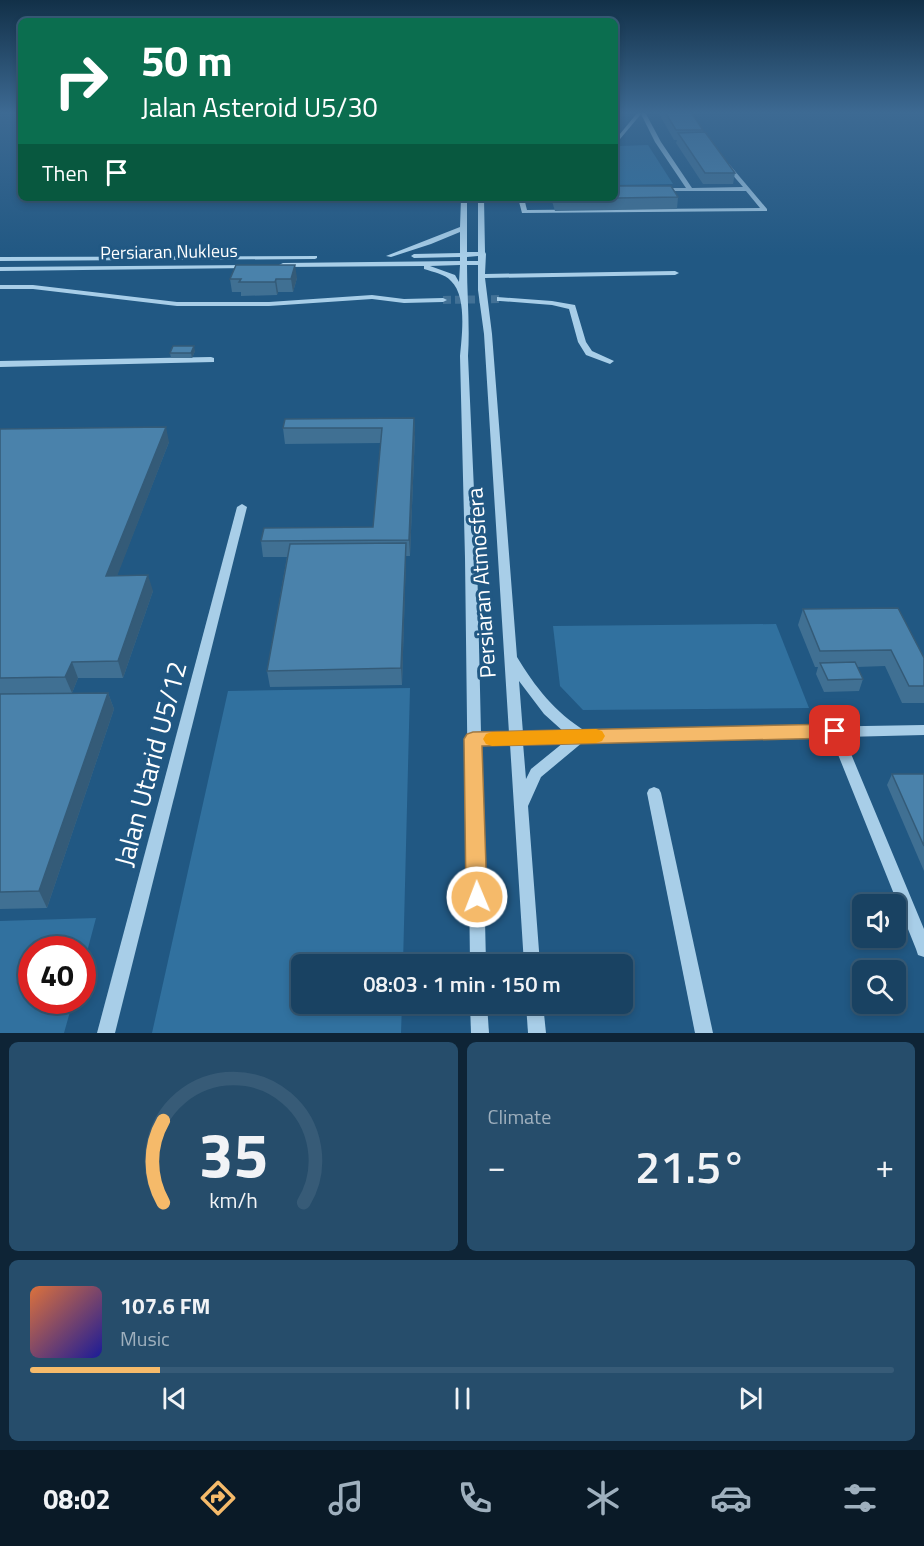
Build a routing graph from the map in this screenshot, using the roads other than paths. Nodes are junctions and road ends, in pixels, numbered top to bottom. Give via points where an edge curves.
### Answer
1 (670, 160) edge
2 (724, 160) edge
3 (746, 189) junction
4 (647, 190) edge
5 (690, 190) junction
6 (464, 201) edge
7 (481, 201) edge
8 (522, 201) edge
9 (464, 228) junction
10 (483, 258) junction
11 (0, 259) edge
12 (463, 259) junction
13 (388, 260) junction
14 (0, 269) edge
15 (675, 273) dead end
16 (483, 276) junction
17 (0, 287) edge
18 (463, 291) junction
19 (500, 299) tunnel mouth
20 (443, 300) tunnel mouth
21 (211, 360) dead end
22 (610, 361) dead end
23 (0, 364) edge
24 (242, 507) dead end
25 (509, 654) junction
26 (924, 730) edge
27 (835, 731) junction
28 (581, 736) junction
29 (514, 738) junction
30 (473, 739) junction
31 (654, 792) dead end
32 (520, 810) junction
33 (924, 949) edge
34 (478, 954) edge
35 (531, 954) edge
36 (479, 1014) edge
37 (536, 1014) edge
38 (106, 1033) edge
39 (480, 1033) edge
40 (537, 1033) edge
41 (704, 1033) edge

1 - 5 street
2 - 3 street
3 - 5 street
3 - 8 street via 765,210 524,212
4 - 5 street
6 - 9 street, Persiaran Atmosfera
7 - 10 street, Persiaran Atmosfera
9 - 12 street, Persiaran Atmosfera
9 - 13 street
10 - 12 street, Persiaran Nukleus
10 - 16 street, Persiaran Atmosfera
11 - 13 street, Persiaran Nukleus
12 - 13 street, Persiaran Nukleus
12 - 18 street, Persiaran Atmosfera
13 - 14 street, Persiaran Nukleus
13 - 18 street via 440,270 453,277
15 - 16 street
16 - 25 street, Persiaran Atmosfera
17 - 20 street via 51,288 177,304 269,304 372,297
18 - 30 street, Persiaran Atmosfera
19 - 22 street via 572,307 589,353
21 - 23 street
24 - 38 street, Jalan Utarid U5/12
25 - 28 street via 550,715
25 - 29 street, Persiaran Atmosfera
26 - 27 street
27 - 28 street
27 - 33 street
28 - 29 street
28 - 32 street via 536,773
29 - 30 street
29 - 32 street, Persiaran Atmosfera
30 - 34 street, Persiaran Atmosfera
31 - 41 street
32 - 35 street, Persiaran Atmosfera
36 - 39 street
37 - 40 street

